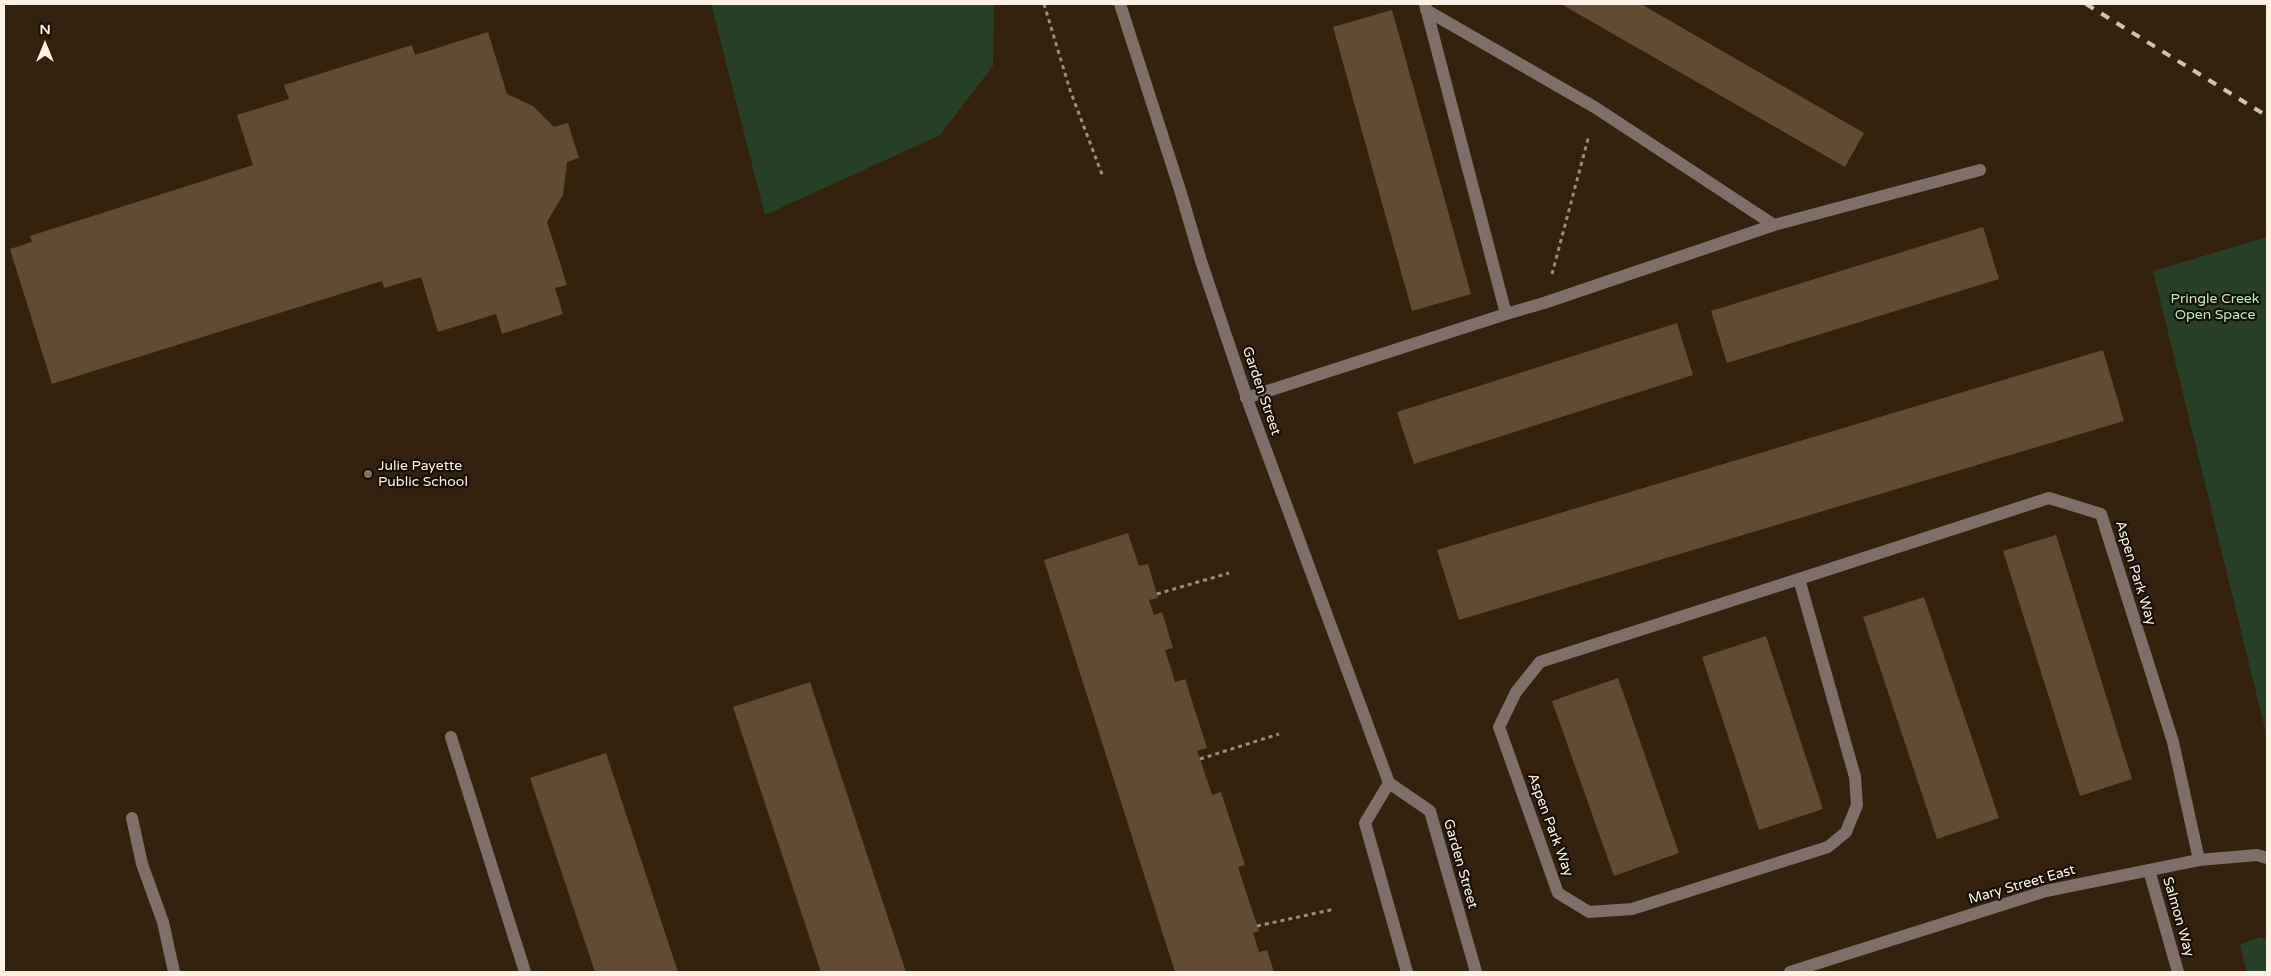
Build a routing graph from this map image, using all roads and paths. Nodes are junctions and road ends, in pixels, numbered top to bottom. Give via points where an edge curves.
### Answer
1 (1044, 4) edge
2 (1120, 4) edge
3 (1426, 7) edge
4 (1596, 108) junction
5 (1980, 170) dead end
6 (1103, 177) dead end
7 (1774, 225) junction
8 (1544, 303) junction
9 (1506, 314) junction
10 (1246, 398) junction
11 (1229, 573) dead end
12 (1799, 578) junction
13 (1157, 594) dead end
14 (1280, 734) dead end
15 (451, 737) dead end
16 (1200, 759) dead end
17 (1389, 783) junction
18 (132, 818) dead end
19 (2267, 858) edge
20 (2200, 860) junction
21 (2149, 870) junction
22 (1335, 909) dead end
23 (1258, 926) dead end
24 (174, 972) edge
25 (525, 972) edge
26 (1407, 972) edge
27 (1476, 972) edge
28 (1790, 972) edge
29 (2178, 972) edge

1 - 6 path via 1070,90
2 - 10 street, Garden Street
3 - 4 street
3 - 9 street
4 - 7 street
4 - 8 path
5 - 7 street
7 - 8 street
8 - 9 street
9 - 10 street
10 - 17 street, Garden Street
11 - 13 path
12 - 12 street, Aspen Park Way via 1540,662 1516,692 1499,727 1558,893 1589,912 1632,909 1828,847 1846,832 1856,805 1855,777
12 - 20 street, Aspen Park Way via 2049,498 2101,514 2173,742
14 - 16 path
15 - 25 street
17 - 26 street via 1365,823
17 - 27 street, Garden Street via 1430,811
18 - 24 street via 142,864 164,922
19 - 20 street, Mary Street East via 2257,855
20 - 21 street, Mary Street East
21 - 28 street, Mary Street East via 2046,891
21 - 29 street, Salmon Way
22 - 23 path

